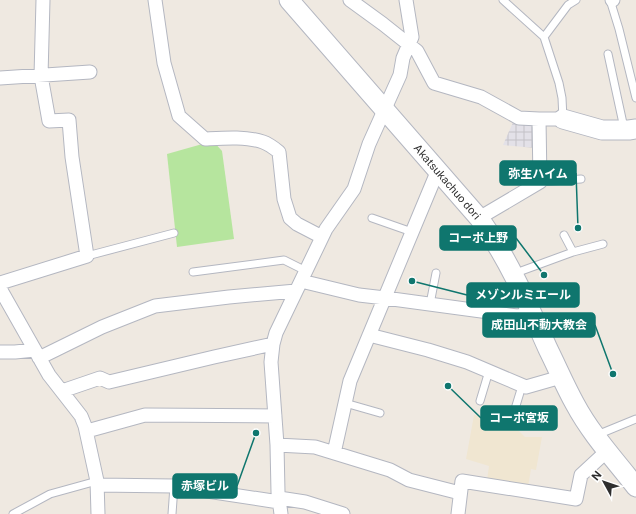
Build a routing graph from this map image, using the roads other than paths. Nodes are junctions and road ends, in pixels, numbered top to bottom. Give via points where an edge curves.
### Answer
1 (43, 0) edge
2 (155, 0) edge
3 (289, 0) edge
4 (350, 0) edge
5 (406, 0) edge
6 (503, 0) edge
7 (576, 0) edge
8 (612, 0) edge
9 (544, 37) junction
10 (409, 44) junction
11 (608, 54) dead end
12 (90, 72) dead end
13 (41, 76) junction
14 (0, 78) edge
15 (636, 98) edge
16 (385, 109) junction
17 (563, 119) junction
18 (539, 120) junction
19 (630, 130) edge
20 (438, 170) junction
21 (580, 179) dead end
22 (540, 182) junction
23 (372, 218) dead end
24 (479, 218) junction
25 (412, 232) junction
26 (174, 233) dead end
27 (564, 235) dead end
28 (322, 237) junction
29 (603, 244) dead end
30 (573, 252) junction
31 (87, 256) junction
32 (193, 272) dead end
33 (436, 273) dead end
34 (513, 274) junction
35 (301, 281) junction
36 (0, 283) edge
37 (0, 286) edge
38 (385, 298) junction
39 (430, 304) junction
40 (532, 313) junction
41 (369, 335) junction
42 (273, 344) junction
43 (0, 352) edge
44 (37, 354) junction
45 (489, 371) junction
46 (561, 377) junction
47 (522, 386) junction
48 (62, 391) junction
49 (480, 401) dead end
50 (345, 403) junction
51 (380, 413) dead end
52 (275, 416) junction
53 (636, 419) edge
54 (511, 422) dead end
55 (87, 431) junction
56 (601, 443) junction
57 (277, 445) junction
58 (334, 453) junction
59 (97, 483) junction
60 (174, 486) junction
61 (636, 487) edge
62 (460, 493) junction
63 (280, 504) edge
64 (12, 514) edge
65 (98, 514) edge
66 (172, 514) edge
67 (343, 514) edge
68 (458, 514) edge

1 - 13 street
2 - 28 street via 164,63 179,116 205,139 240,138 262,141 279,152 284,199 290,218
3 - 16 street, Akatsukachuo dori
4 - 10 street
5 - 10 street via 412,37
6 - 9 lane
7 - 9 lane via 568,5
8 - 15 lane
9 - 17 lane via 559,83
10 - 16 street via 400,75
10 - 18 street via 417,51 434,83 481,97 519,118
11 - 19 lane
12 - 13 street
13 - 14 street
13 - 31 street via 49,121 69,120 72,158
16 - 20 street, Akatsukachuo dori
16 - 28 street via 369,144 354,189
17 - 18 street
17 - 19 street via 602,130
18 - 22 street
20 - 24 street, Akatsukachuo dori
20 - 25 street
21 - 22 lane
22 - 24 street
23 - 25 lane
24 - 34 street, Akatsukachuo dori
25 - 38 street
26 - 31 lane
27 - 30 lane
28 - 35 street
29 - 30 lane
30 - 34 lane
31 - 36 street
32 - 35 lane via 284,260
33 - 39 lane
34 - 40 street, Akatsukachuo dori
35 - 38 street via 359,295
35 - 42 street
35 - 44 street via 229,297 155,306
37 - 44 street
38 - 39 street
38 - 41 street
39 - 40 street via 517,316
40 - 46 street, Akatsukachuo dori
41 - 45 street via 434,352
41 - 50 street via 350,381
42 - 48 street via 109,382 100,378
42 - 52 street via 271,362
43 - 44 street
44 - 48 street
45 - 47 street
45 - 49 lane
46 - 47 street
46 - 56 street, Akatsukachuo dori via 574,404
47 - 54 lane
48 - 55 street via 81,416
50 - 51 lane
50 - 58 street
52 - 55 street via 145,416
52 - 57 street
53 - 56 lane
55 - 59 street
56 - 61 street, Akatsukachuo dori
56 - 62 street via 581,475 576,499 462,481
57 - 58 street via 315,447
57 - 63 street
58 - 62 street via 390,470 409,480
59 - 60 street
59 - 64 lane via 50,494
59 - 65 street
60 - 63 street
60 - 66 lane
62 - 68 street
63 - 67 street via 305,502

